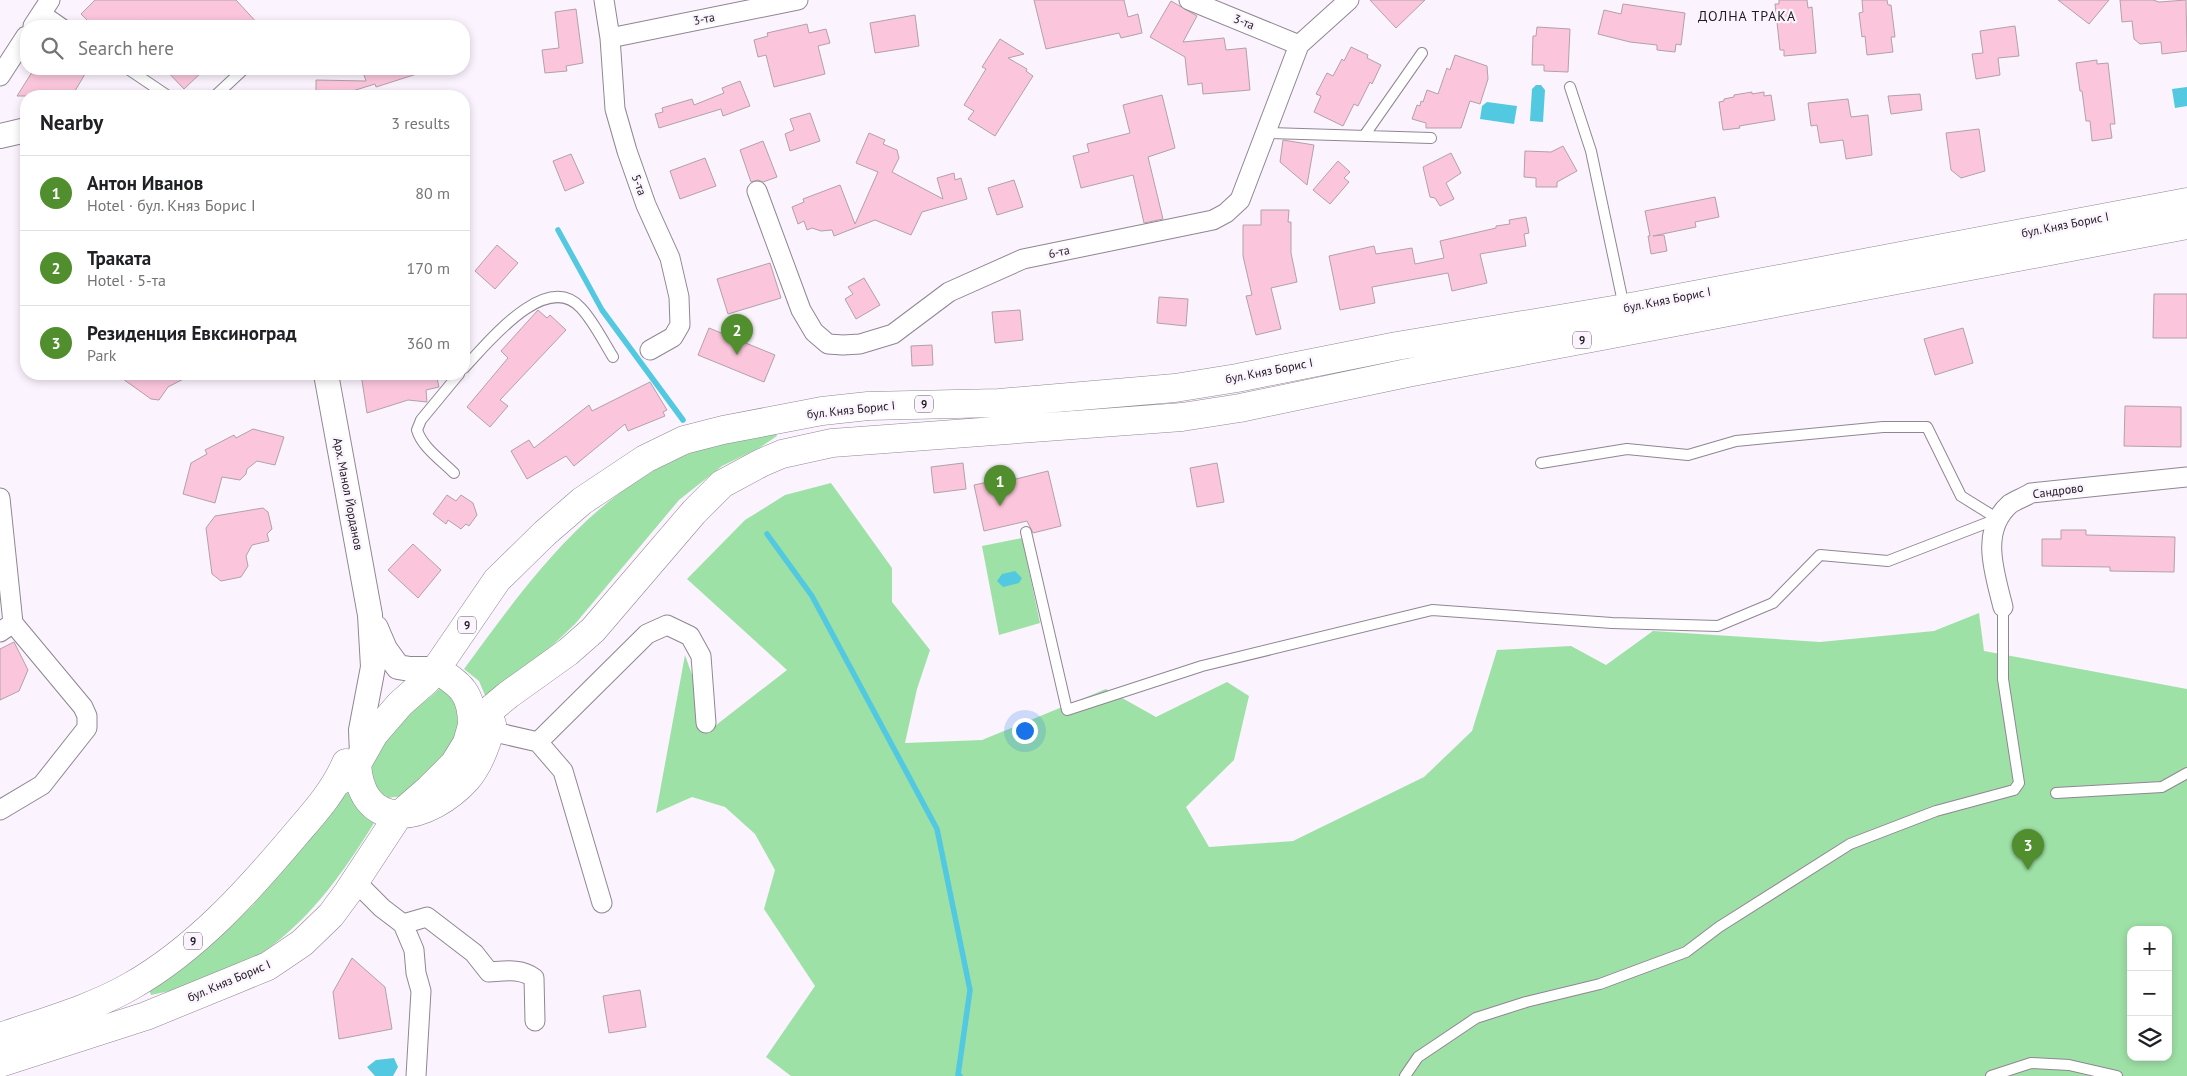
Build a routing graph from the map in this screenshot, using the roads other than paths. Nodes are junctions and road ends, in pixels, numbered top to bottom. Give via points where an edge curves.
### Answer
1 (604, 0) edge
2 (798, 0) edge
3 (1189, 0) edge
4 (1349, 0) edge
5 (42, 3) edge
6 (35, 20) edge
7 (60, 20) edge
8 (610, 38) junction
9 (20, 45) edge
10 (1299, 45) junction
11 (1422, 53) dead end
12 (137, 75) edge
13 (238, 75) edge
14 (0, 76) edge
15 (1570, 87) dead end
16 (159, 90) edge
17 (221, 90) edge
18 (20, 131) edge
19 (1267, 133) junction
20 (0, 136) edge
21 (1364, 136) junction
22 (1431, 138) dead end
23 (757, 191) dead end
24 (2187, 202) edge
25 (2181, 228) edge
26 (1625, 308) junction
27 (650, 350) dead end
28 (613, 357) dead end
29 (470, 362) edge
30 (327, 380) edge
31 (453, 380) edge
32 (1541, 463) dead end
33 (454, 473) dead end
34 (2187, 476) edge
35 (0, 498) edge
36 (1998, 519) junction
37 (1026, 532) dead end
38 (2002, 607) joint
39 (370, 615) junction
40 (6, 627) edge
41 (436, 669) junction
42 (706, 723) dead end
43 (481, 728) junction
44 (538, 742) junction
45 (355, 757) junction
46 (2187, 773) edge
47 (2056, 793) dead end
48 (0, 810) edge
49 (398, 816) junction
50 (355, 881) junction
51 (602, 903) dead end
52 (403, 924) junction
53 (535, 1021) dead end
54 (0, 1037) edge
55 (0, 1063) edge
56 (416, 1076) edge
57 (1405, 1076) edge
58 (1991, 1076) edge
59 (2117, 1076) edge

1 - 8 street, 5-та
2 - 8 street, 3-та
3 - 10 street, 3-та
4 - 10 street, 6-та
5 - 6 street
5 - 7 lane
8 - 27 street, 5-та via 614,109 646,205 670,258 679,297 680,325 673,337
9 - 14 street
10 - 19 street, 6-та
11 - 21 lane
12 - 16 lane
13 - 17 lane
15 - 26 lane via 1591,151
18 - 20 street
19 - 21 lane
19 - 23 street, 6-та via 1240,200 1213,220 1023,259 949,292 893,334 860,344 828,344 814,332 801,310
21 - 22 lane
24 - 26 highway, бул. Княз Борис I / 9
25 - 43 highway, бул. Княз Борис I / 9 via 1407,373 1240,408 1182,417 832,443 790,452 722,484 593,630 508,695
26 - 41 highway, бул. Княз Борис I / 9 via 1175,388 999,403 868,406 769,420 684,440 611,480 545,533 497,580
28 - 29 lane via 581,308 570,300 556,297 538,301 522,310
30 - 39 street, Арх. Манол Йорданов
31 - 33 lane via 421,420 417,430 425,444
32 - 36 lane via 1627,449 1688,455 1736,441 1883,427 1926,427 1962,496
34 - 36 street, Сандрово via 2031,493 2011,504
35 - 40 street
36 - 37 lane via 1888,561 1820,555 1773,604 1718,626 1612,623 1432,610 1202,666 1067,710
36 - 38 street via 1992,536 1992,559
38 - 57 lane via 2002,679 2019,783 2014,790 1936,811 1850,844 1718,927 1686,952 1600,984 1476,1018 1418,1056
39 - 41 street, Арх. Манол Йорданов via 385,649 398,667
39 - 45 street, Арх. Манол Йорданов via 373,667
40 - 48 street via 83,707 87,728 42,785
41 - 43 highway, 9 via 467,694 472,713
41 - 45 highway, 9 via 389,693
42 - 44 street via 701,656 690,636 667,624 647,634
43 - 44 street
43 - 49 highway, 9 via 476,767 460,786 424,810
44 - 51 street via 563,771
45 - 49 highway via 364,795 383,811
45 - 54 highway, 9 via 258,879 182,951 132,986 107,998
46 - 47 lane via 2162,787
49 - 50 highway, бул. Княз Борис I
50 - 52 street
50 - 55 highway, бул. Княз Борис I via 315,932 268,966 146,1016
52 - 53 street via 427,917 474,953 489,972 526,972 534,978
52 - 56 street via 414,950 422,991
58 - 59 lane via 2031,1062 2069,1065

